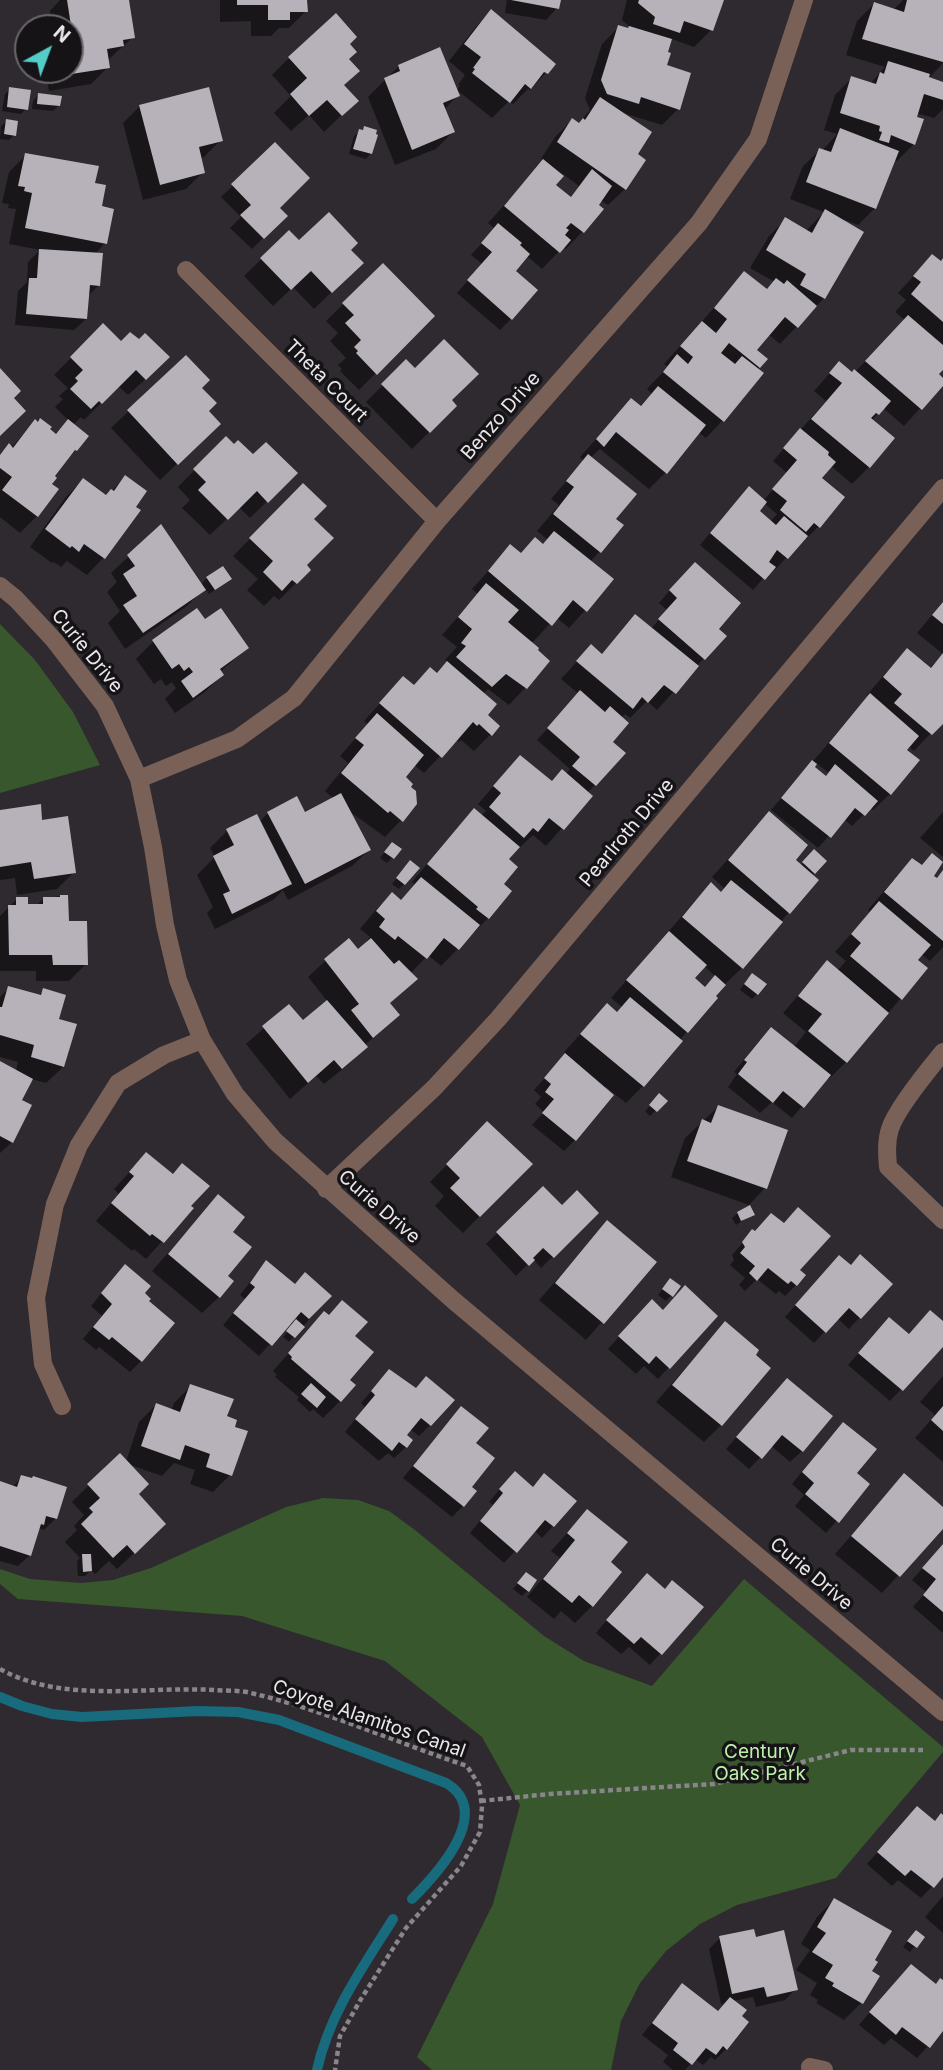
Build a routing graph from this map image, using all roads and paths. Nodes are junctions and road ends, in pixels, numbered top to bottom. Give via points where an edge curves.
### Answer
1 (804, 0) edge
2 (186, 270) dead end
3 (943, 488) edge
4 (437, 521) junction
5 (0, 586) edge
6 (139, 779) junction
7 (202, 1040) junction
8 (943, 1052) edge
9 (326, 1189) junction
10 (943, 1220) edge
11 (62, 1406) dead end
12 (0, 1669) edge
13 (943, 1712) edge
14 (923, 1750) dead end
15 (481, 1801) junction
16 (335, 2070) edge

1 - 4 street, Benzo Drive via 758,139 699,223
2 - 4 street, Theta Court
3 - 9 street, Pearlroth Drive via 498,1019 434,1088
4 - 6 street, Benzo Drive via 294,698 237,739
5 - 6 street, Curie Drive via 54,640 105,706
6 - 7 street, Curie Drive via 178,980
7 - 9 street, Curie Drive via 235,1094 275,1142
7 - 11 street via 163,1055 118,1083 79,1144 55,1204 36,1298 43,1364
8 - 10 street via 891,1127 887,1148 888,1167
9 - 13 street, Curie Drive
12 - 15 path, Coyote Alamitos Canal via 20,1680 87,1691 249,1693 467,1766 479,1784
14 - 15 path via 851,1750 714,1784
15 - 16 path, Coyote Alamitos Canal via 480,1832 461,1866 405,1928 361,1999 340,2036

